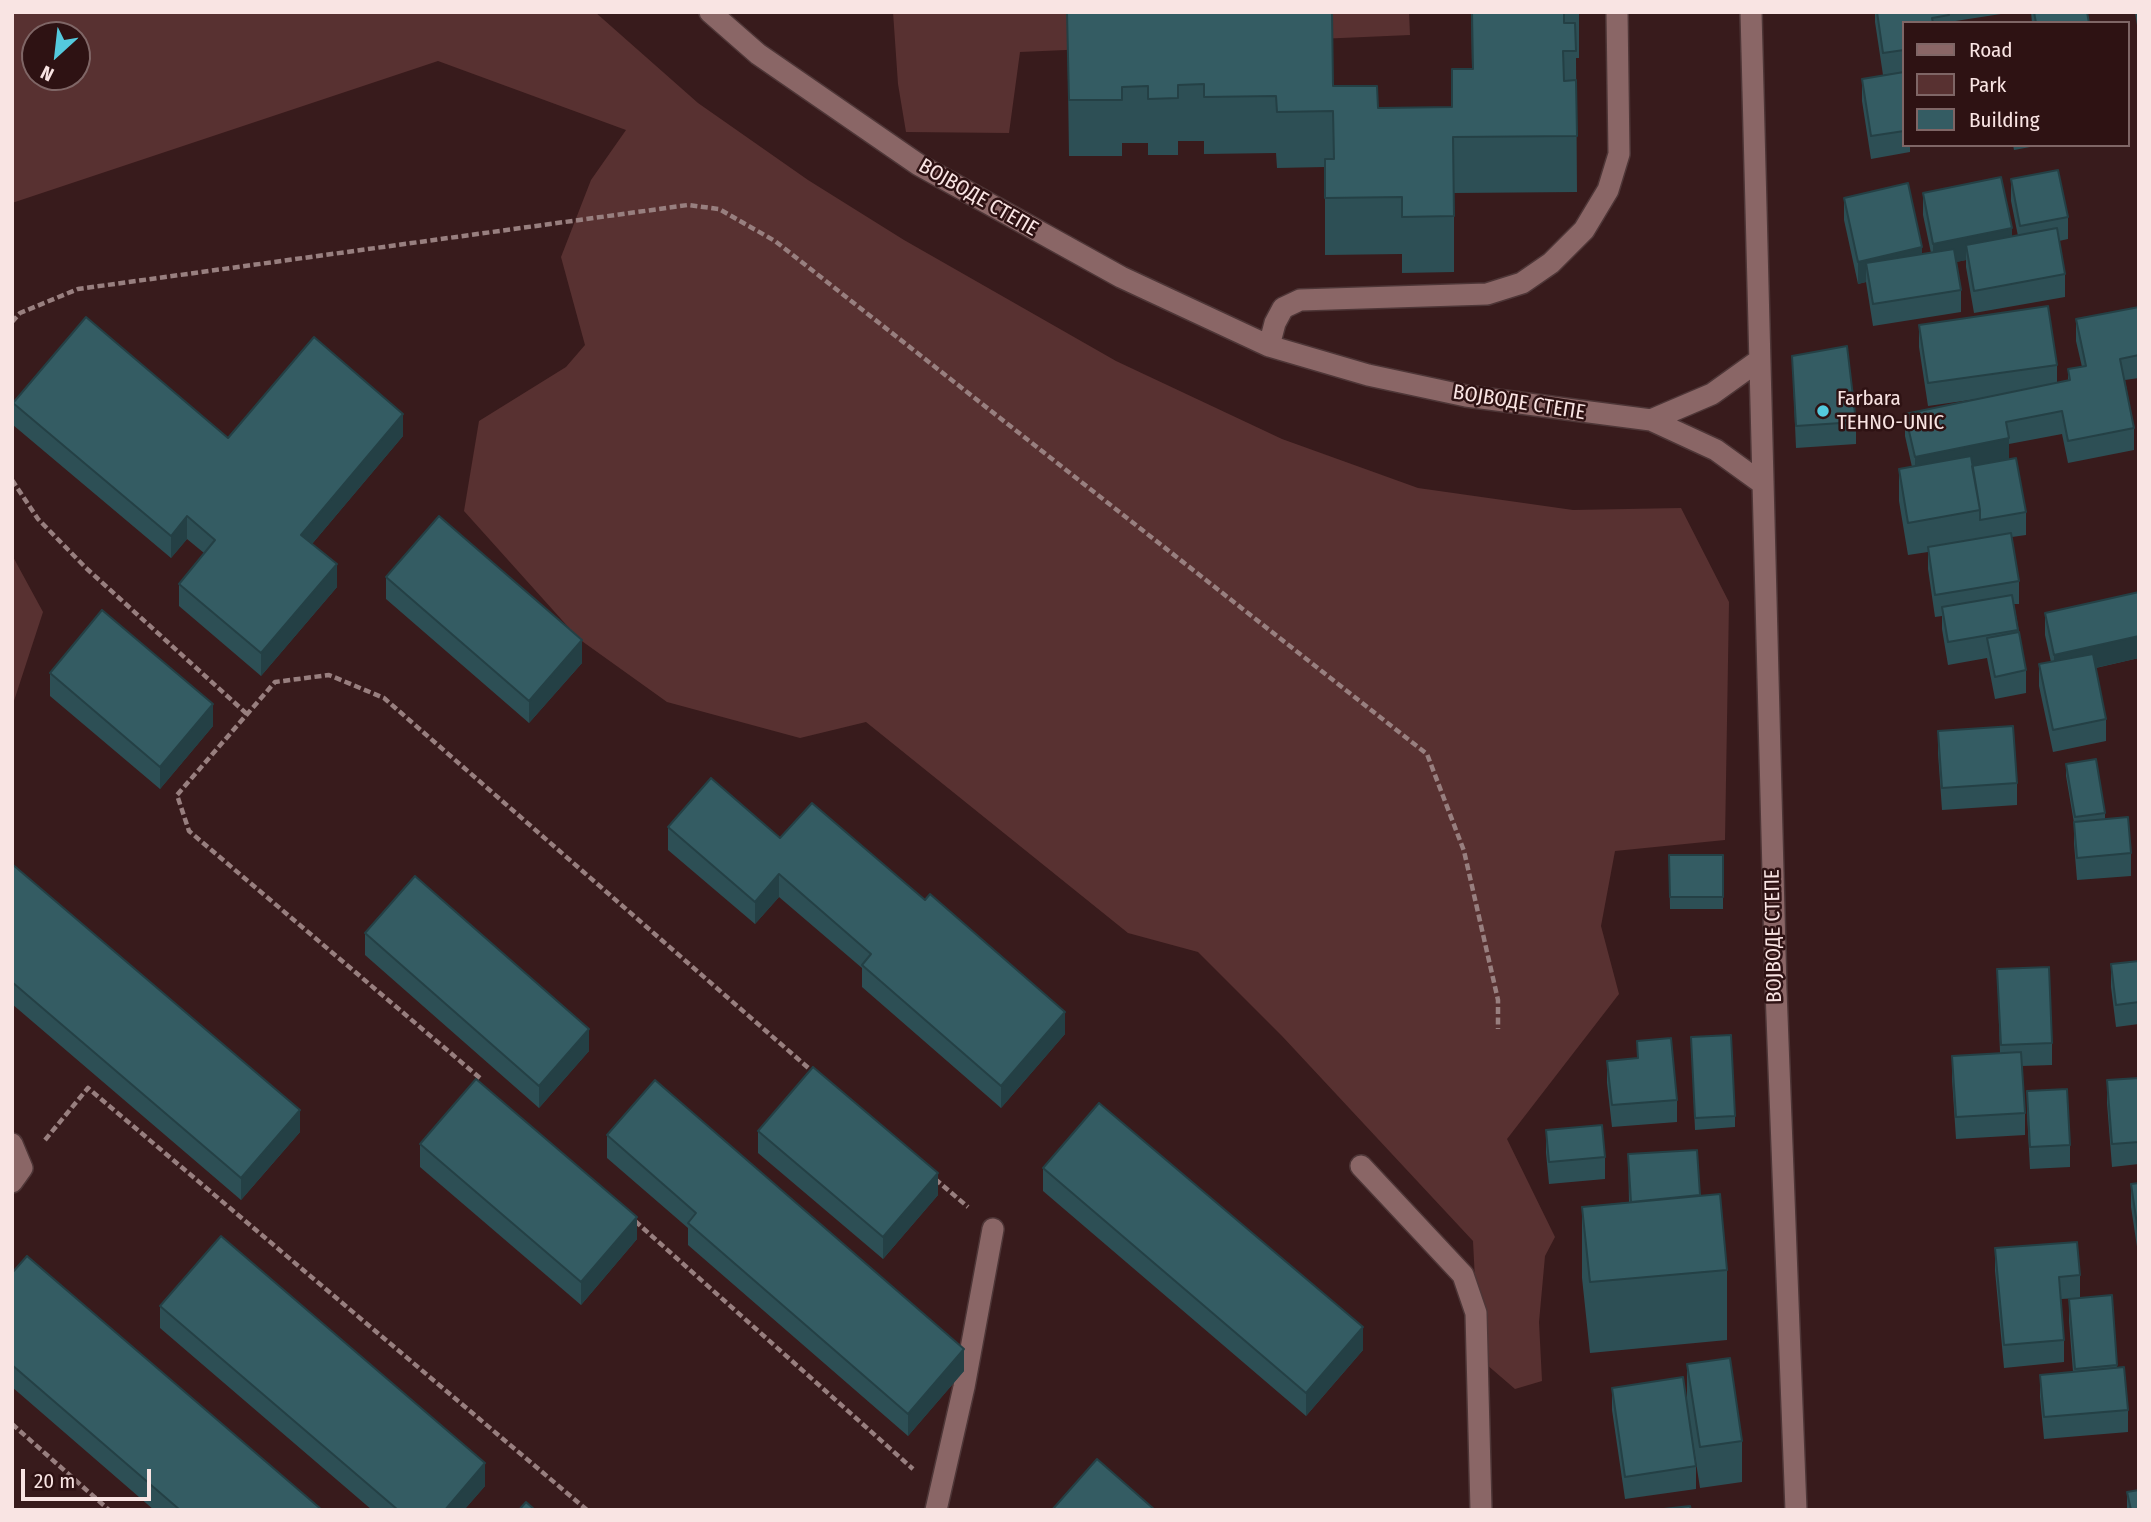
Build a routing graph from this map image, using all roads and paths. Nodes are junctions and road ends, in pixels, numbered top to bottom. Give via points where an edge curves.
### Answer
1 (710, 12) edge
2 (1617, 12) edge
3 (1751, 12) edge
4 (12, 321) edge
5 (1269, 346) junction
6 (1758, 361) junction
7 (1651, 420) junction
8 (12, 480) edge
9 (1763, 484) junction
10 (247, 714) junction
11 (1498, 1030) dead end
12 (814, 1073) edge
13 (480, 1077) dead end
14 (12, 1144) edge
15 (1361, 1166) dead end
16 (930, 1174) edge
17 (17, 1175) edge
18 (635, 1220) edge
19 (993, 1229) joint
20 (12, 1424) edge
21 (938, 1501) edge
22 (109, 1510) edge
23 (587, 1510) edge
24 (1481, 1510) edge
25 (1796, 1510) edge

1 - 5 street, ВОЈВОДЕ СТЕПЕ via 758,54 919,165 1121,277
2 - 5 street via 1619,154 1608,191 1584,230 1551,263 1522,283 1487,294 1300,300 1283,308
3 - 6 street, ВОЈВОДЕ СТЕПЕ
4 - 11 path via 20,313 78,289 688,205 719,209 775,241 1427,754 1464,851 1498,1000
5 - 7 street, ВОЈВОДЕ СТЕПЕ via 1368,375 1466,396
6 - 7 street via 1712,394
6 - 9 street, ВОЈВОДЕ СТЕПЕ
7 - 9 street via 1716,450
8 - 10 path via 38,519 86,568
9 - 25 street, ВОЈВОДЕ СТЕПЕ
10 - 12 path via 275,682 329,675 384,698
10 - 13 path via 177,794 189,831
14 - 17 street
15 - 24 street via 1463,1275 1476,1313
16 - 19 path
17 - 23 path via 88,1088
18 - 21 path
19 - 21 street
20 - 22 path

